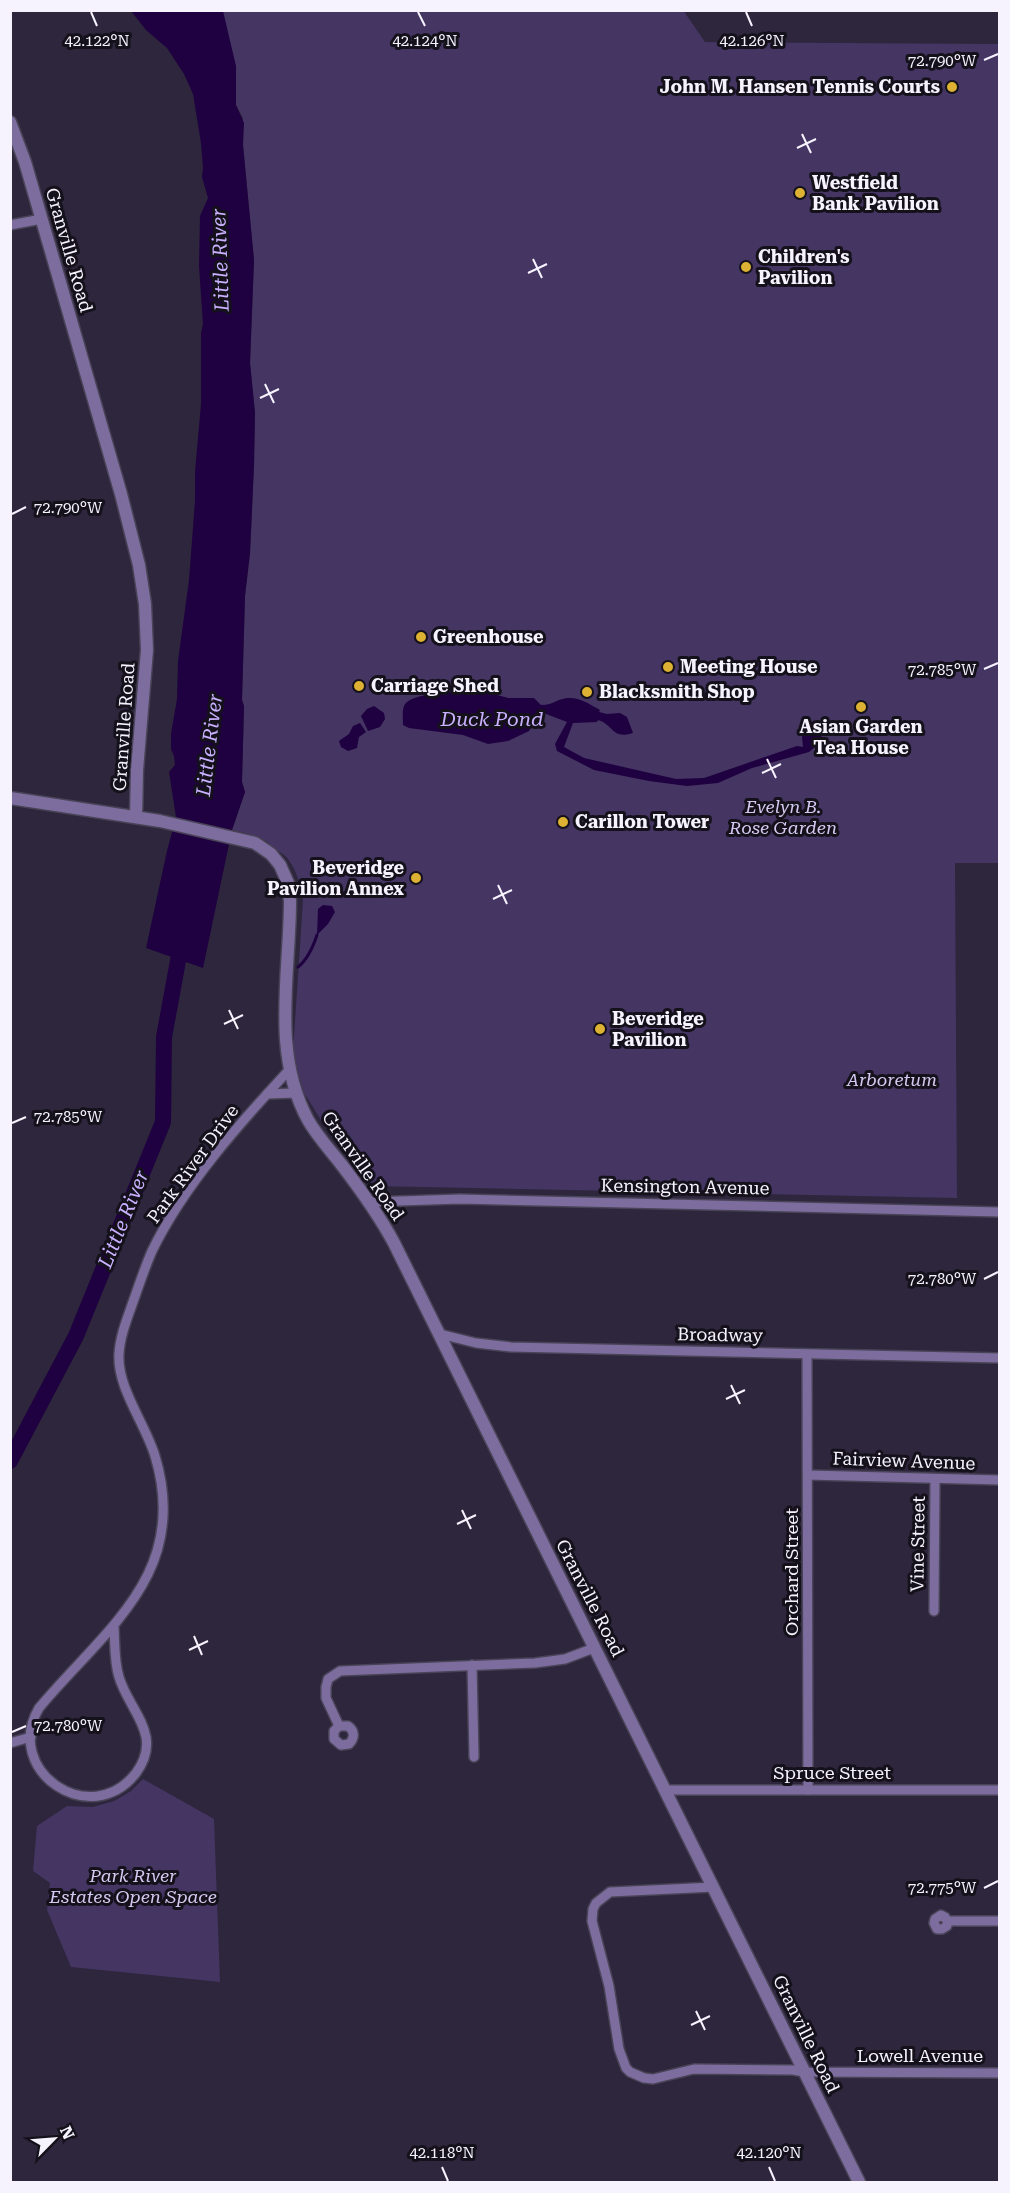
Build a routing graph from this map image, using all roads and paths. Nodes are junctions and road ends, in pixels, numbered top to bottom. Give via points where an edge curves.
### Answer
1 (10, 122) edge
2 (42, 219) junction
3 (10, 225) edge
4 (10, 798) edge
5 (136, 817) junction
6 (289, 1070) junction
7 (296, 1093) junction
8 (267, 1094) junction
9 (369, 1202) junction
10 (999, 1212) edge
11 (440, 1334) junction
12 (807, 1354) junction
13 (999, 1358) edge
14 (808, 1475) junction
15 (935, 1479) junction
16 (999, 1480) edge
17 (934, 1611) dead end
18 (114, 1627) junction
19 (594, 1648) junction
20 (472, 1665) junction
21 (339, 1726) dead end
22 (31, 1737) junction
23 (10, 1743) edge
24 (474, 1757) dead end
25 (665, 1790) junction
26 (808, 1790) junction
27 (999, 1790) edge
28 (714, 1887) junction
29 (947, 1921) dead end
30 (999, 1921) edge
31 (804, 2072) junction
32 (999, 2073) edge
33 (859, 2182) edge

1 - 2 street, Granville Road
2 - 3 street
2 - 5 street, Granville Road via 121,494 143,589 147,650
4 - 5 street
5 - 6 street, Granville Road via 248,840 276,859 289,889 285,1010
6 - 7 street, Granville Road
6 - 8 street, Park River Drive
7 - 8 street
7 - 9 street, Granville Road via 317,1133
8 - 18 street, Park River Drive via 198,1179 163,1233 122,1333 120,1375 155,1456 163,1513 161,1539 151,1569
9 - 10 street, Kensington Avenue via 472,1200
9 - 11 street, Granville Road
11 - 12 street, Broadway via 511,1347
11 - 19 street, Granville Road
12 - 13 street, Broadway
12 - 14 street, Orchard Street
14 - 15 street, Fairview Avenue
14 - 26 street, Orchard Street
15 - 16 street, Fairview Avenue
15 - 17 street, Vine Street
18 - 22 street, Park River Drive via 39,1708
18 - 22 street, Park River Drive via 118,1676 141,1719 146,1738 144,1757 135,1774 116,1791 100,1797 63,1790 39,1770
19 - 20 street via 556,1660
19 - 25 street, Granville Road
20 - 21 street via 336,1672 328,1679 326,1694
20 - 24 street
22 - 23 street
25 - 26 street, Spruce Street
25 - 28 street, Granville Road
26 - 27 street, Spruce Street
28 - 31 street, Granville Road
28 - 31 street, Lowell Avenue via 616,1891 605,1895 593,1908 592,1921 626,2068 636,2076 653,2079 694,2068
29 - 30 street
31 - 32 street, Lowell Avenue
31 - 33 street, Granville Road

